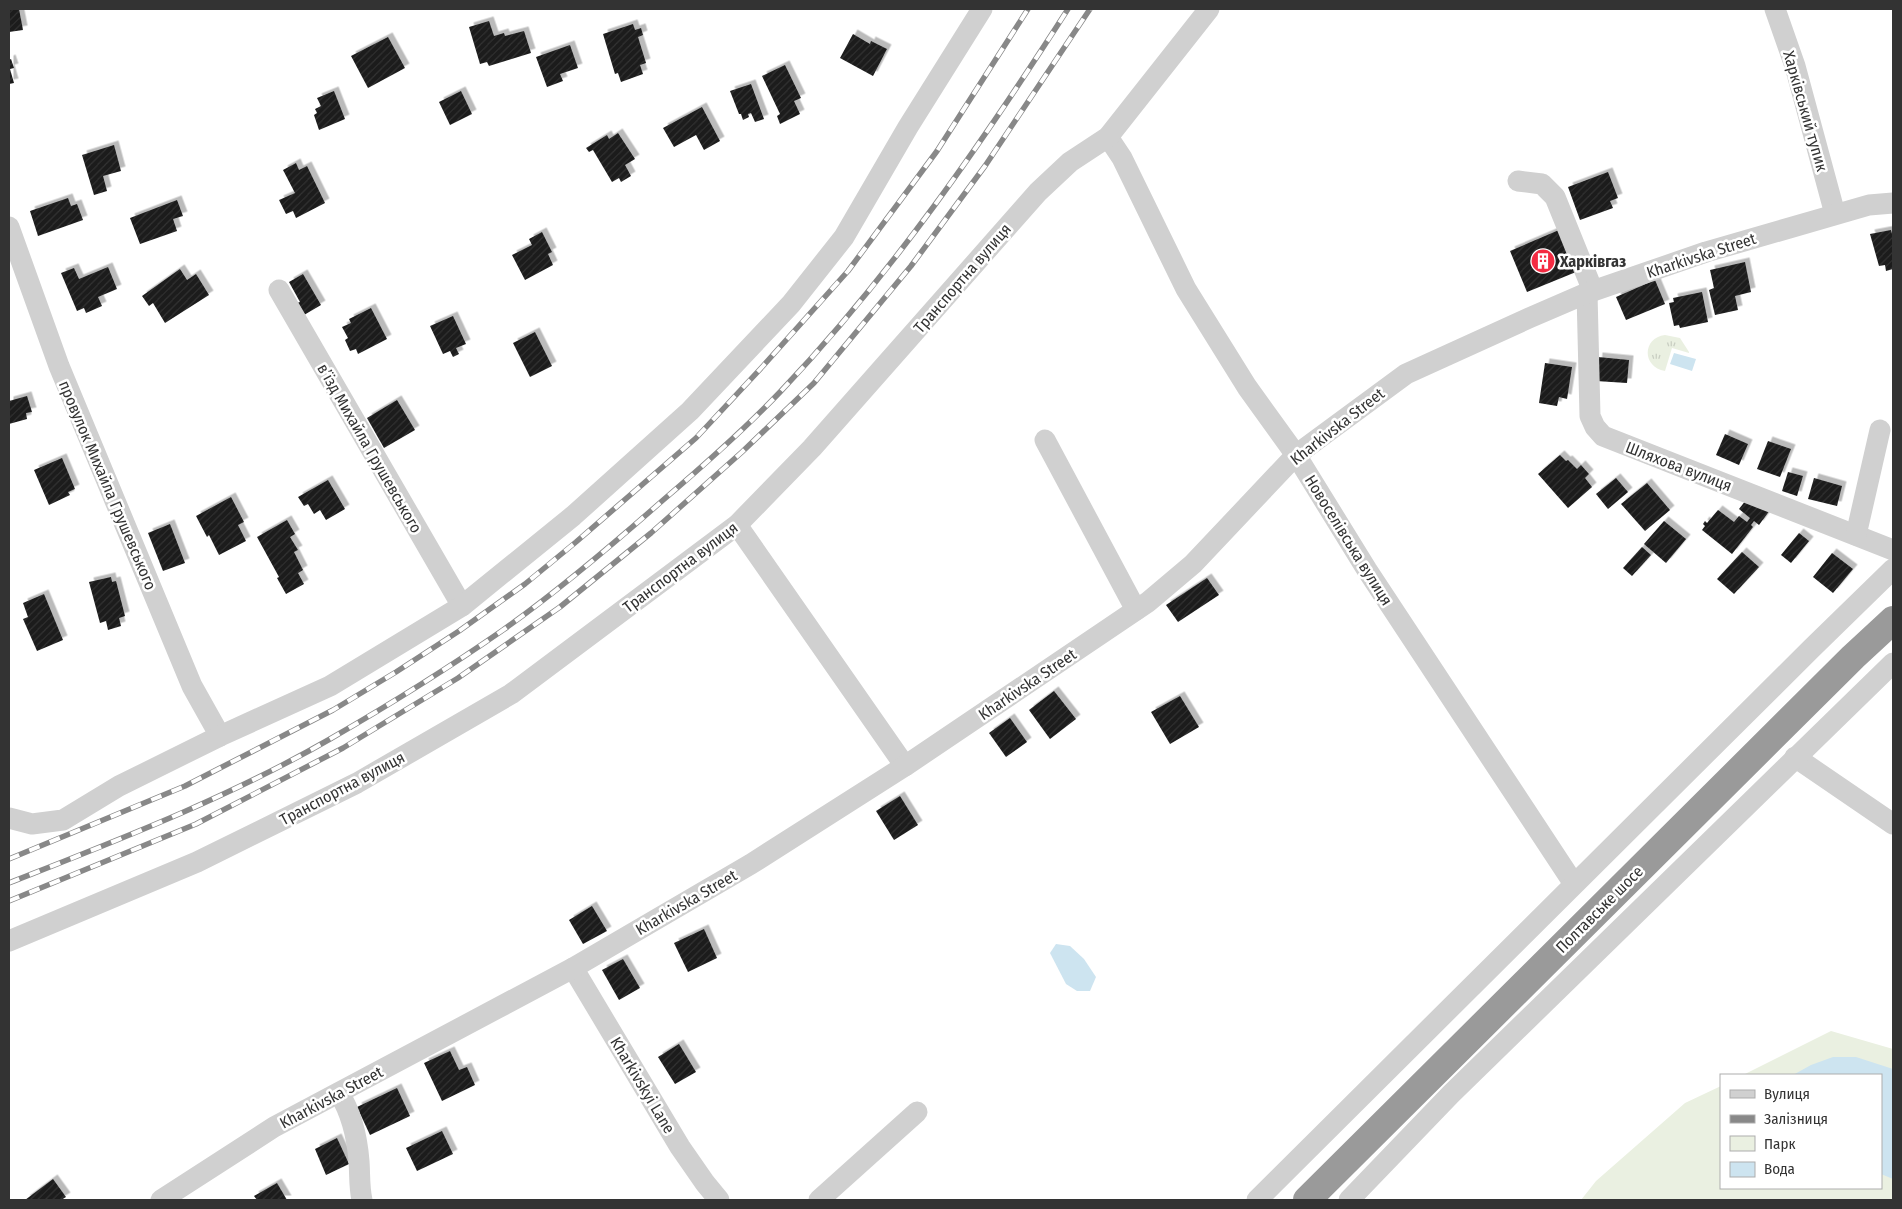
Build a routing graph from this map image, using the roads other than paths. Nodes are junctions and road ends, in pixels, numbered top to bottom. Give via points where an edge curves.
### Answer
1 (982, 9) edge
2 (1209, 9) edge
3 (1775, 9) edge
4 (1108, 137) junction
5 (1518, 181) dead end
6 (1893, 203) edge
7 (1835, 214) junction
8 (9, 227) edge
9 (279, 290) dead end
10 (1590, 292) junction
11 (1880, 430) dead end
12 (1045, 440) dead end
13 (1296, 455) junction
14 (737, 525) junction
15 (1856, 535) junction
16 (1893, 550) edge
17 (1893, 569) edge
18 (462, 606) junction
19 (1136, 610) junction
20 (1893, 620) edge
21 (1893, 663) edge
22 (220, 736) junction
23 (1795, 757) junction
24 (906, 766) junction
25 (9, 818) edge
26 (1893, 824) edge
27 (1574, 884) junction
28 (9, 941) edge
29 (573, 968) junction
30 (339, 1093) junction
31 (917, 1112) dead end
32 (161, 1200) edge
33 (362, 1200) edge
34 (719, 1200) edge
35 (819, 1200) edge
36 (1257, 1200) edge
37 (1307, 1200) edge
38 (1349, 1200) edge

1 - 18 street via 844,237 791,304 690,411 573,516
2 - 4 street, Транспортна вулиця
3 - 7 street, Харківський тупик via 1795,66
4 - 13 street, Новоселівська вулиця via 1122,158 1186,289 1247,387
4 - 14 street, Транспортна вулиця via 1070,162 1038,192 812,448
5 - 10 street via 1542,184 1555,197
6 - 7 street, Kharkivska Street via 1869,205
7 - 10 street, Kharkivska Street via 1706,252
8 - 22 street, провулок Михайла Грушевського via 59,366 192,686
9 - 18 street, в’їзд Михайла Грушевського
10 - 13 street, Kharkivska Street via 1406,374
10 - 15 street, Шляхова вулиця via 1590,416 1598,432 1608,439
11 - 15 street
12 - 19 street
13 - 19 street, Kharkivska Street via 1194,564
13 - 27 street, Новоселівська вулиця via 1367,570
14 - 24 street
14 - 28 street, Транспортна вулиця via 511,694 357,783 197,862
15 - 16 street, Шляхова вулиця
17 - 27 street
18 - 22 street via 330,686
19 - 24 street, Kharkivska Street
20 - 37 highway, Полтавське шосе
21 - 23 street
22 - 25 street via 119,786 63,820 32,824
23 - 26 street
23 - 38 street via 1451,1094
24 - 29 street, Kharkivska Street via 751,864
27 - 36 street
29 - 30 street, Kharkivska Street
29 - 34 street, Kharkivskyi Lane via 680,1147
30 - 32 street, Kharkivska Street via 274,1127
30 - 33 street via 353,1123
31 - 35 street

